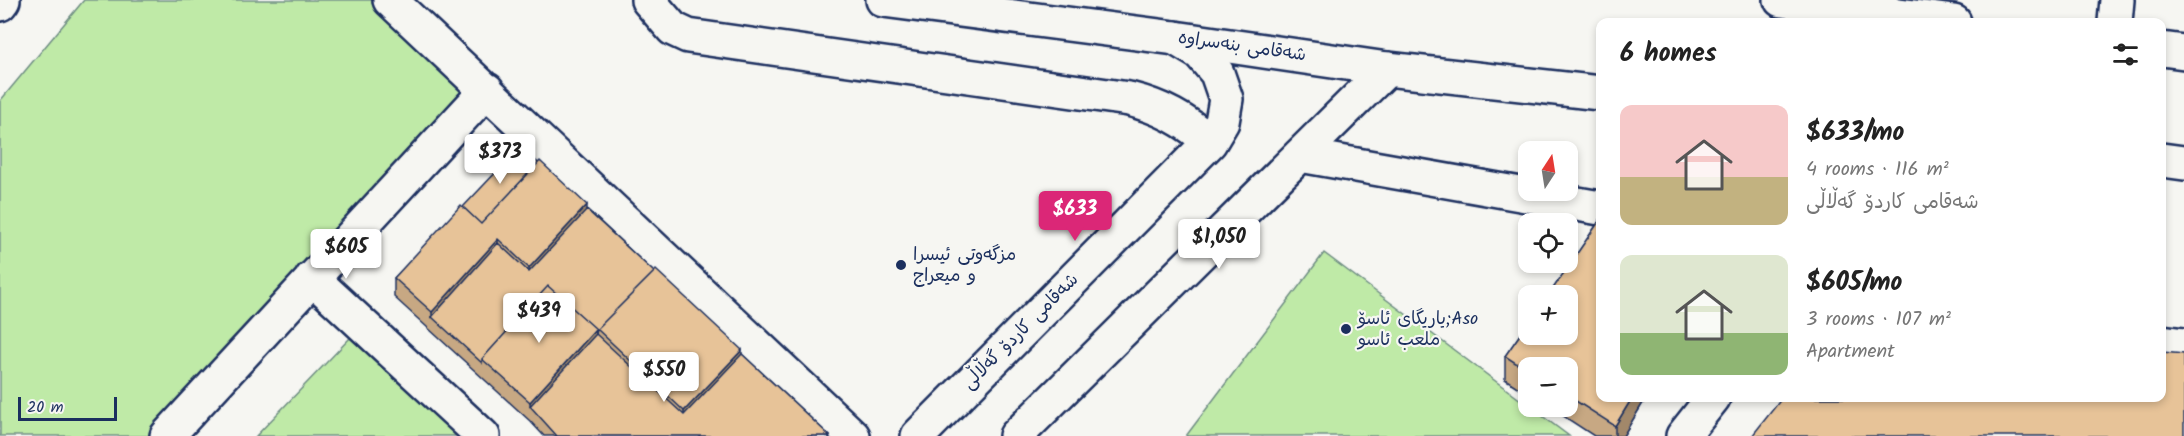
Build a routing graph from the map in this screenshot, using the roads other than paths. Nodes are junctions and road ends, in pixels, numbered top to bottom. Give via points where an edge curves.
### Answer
1 (3, 0) edge
2 (390, 0) edge
3 (648, 0) edge
4 (883, 0) edge
5 (1781, 0) edge
6 (2117, 0) edge
7 (0, 4) edge
8 (1923, 18) edge
9 (2115, 18) edge
10 (1175, 38) junction
11 (2166, 50) edge
12 (2184, 52) edge
13 (1387, 69) junction
14 (487, 90) junction
15 (1596, 93) edge
16 (1210, 142) junction
17 (1300, 155) junction
18 (2166, 160) edge
19 (2184, 162) edge
20 (1596, 207) edge
21 (312, 278) junction
22 (2166, 343) edge
23 (2184, 345) edge
24 (1710, 402) edge
25 (167, 436) edge
26 (483, 436) edge
27 (853, 436) edge
28 (918, 436) edge
29 (1016, 436) edge
30 (1683, 436) edge

1 - 7 street
2 - 14 street
3 - 16 street via 674,29 688,36 1129,99 1173,114
4 - 10 street, شەقامی بنەسراوە
5 - 8 street
6 - 9 street
10 - 13 street, شەقامی بنەسراوە
10 - 16 street, شەقامی کاردۆ گەڵاڵی via 1200,53 1217,74 1226,99 1222,122
11 - 12 street
13 - 15 street, شەقامی بنەسراوە
13 - 17 street
14 - 21 street
14 - 27 street
16 - 28 street, شەقامی کاردۆ گەڵاڵی
17 - 20 street
17 - 29 street
18 - 19 street
21 - 25 street
21 - 26 street
22 - 23 street
24 - 30 street

